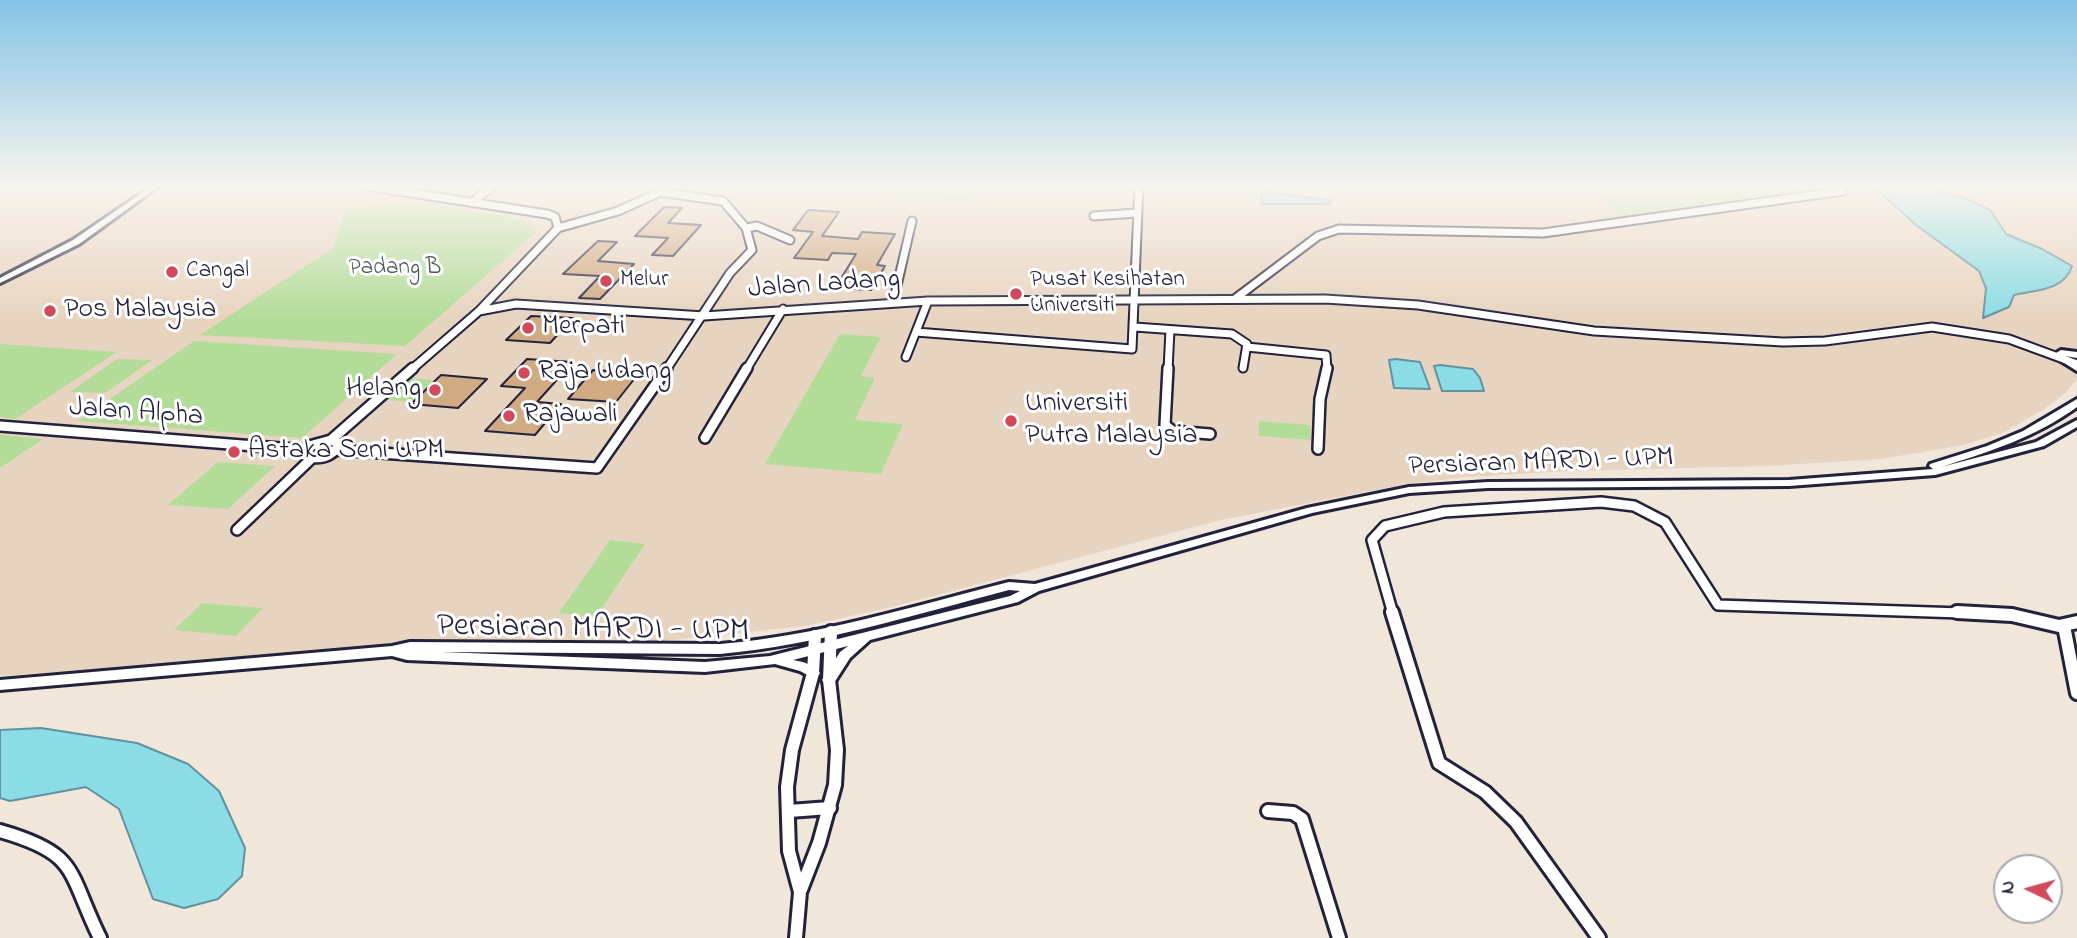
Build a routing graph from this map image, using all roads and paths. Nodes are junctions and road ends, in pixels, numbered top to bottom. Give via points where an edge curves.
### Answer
1 (93, 230) edge
2 (556, 230) edge
3 (746, 230) edge
4 (766, 230) edge
5 (910, 230) edge
6 (1136, 230) edge
7 (1337, 230) edge
8 (1378, 230) edge
9 (1566, 230) edge
10 (790, 240) dead end
11 (0, 281) edge
12 (1137, 282) junction
13 (504, 287) junction
14 (1114, 298) junction
15 (1136, 298) junction
16 (1164, 298) junction
17 (1236, 298) junction
18 (928, 300) junction
19 (893, 303) junction
20 (516, 304) junction
21 (783, 309) junction
22 (479, 311) junction
23 (704, 316) junction
24 (1135, 327) junction
25 (1170, 330) junction
26 (916, 332) junction
27 (1247, 347) junction
28 (2063, 356) joint
29 (906, 357) dead end
30 (2077, 362) edge
31 (1242, 368) dead end
32 (2077, 402) edge
33 (2077, 423) edge
34 (0, 426) edge
35 (1210, 434) dead end
36 (705, 438) dead end
37 (331, 440) junction
38 (1318, 449) dead end
39 (337, 450) junction
40 (309, 454) junction
41 (1894, 475) junction
42 (237, 530) dead end
43 (1035, 588) junction
44 (2077, 622) edge
45 (2053, 624) junction
46 (831, 632) junction
47 (815, 636) junction
48 (866, 638) junction
49 (830, 647) junction
50 (815, 650) junction
51 (392, 651) junction
52 (770, 661) junction
53 (813, 673) junction
54 (829, 680) junction
55 (0, 685) edge
56 (2077, 693) edge
57 (830, 808) junction
58 (789, 811) junction
59 (1268, 811) dead end
60 (0, 831) edge
61 (800, 892) junction
62 (100, 938) edge
63 (796, 938) edge
64 (1339, 938) edge
65 (1598, 938) edge

1 - 11 street
2 - 13 street
3 - 23 street via 752,250 730,273
4 - 10 street
5 - 19 street
6 - 12 street
7 - 17 street via 1318,236
8 - 9 street
12 - 14 street
12 - 15 street
12 - 16 street via 1146,292
13 - 20 street via 506,296
13 - 22 street
14 - 15 street, Jalan Ladang
14 - 18 street, Jalan Ladang
15 - 16 street, Jalan Ladang
15 - 24 street
16 - 17 street, Jalan Ladang
17 - 28 street, Jalan Ladang via 1396,303 1594,331 1783,342 1932,327 1984,334
18 - 19 street, Jalan Ladang
18 - 26 street
19 - 21 street, Jalan Ladang
20 - 22 street, Jalan Ladang
20 - 23 street, Jalan Ladang
21 - 23 street, Jalan Ladang
21 - 36 street
22 - 37 street
23 - 39 street via 597,468
24 - 25 street
24 - 26 street via 1132,349
25 - 27 street via 1232,334
25 - 35 street via 1165,425 1173,431
26 - 29 street
27 - 31 street
27 - 38 street via 1326,355
28 - 30 street
32 - 41 street, Persiaran MARDI - UPM via 2055,420 1999,445
33 - 41 street, Persiaran MARDI - UPM via 2040,444 1989,459 1935,472
34 - 40 street, Jalan Alpha
37 - 39 street via 340,444
37 - 40 street via 320,442
39 - 40 street via 328,456
40 - 42 street
41 - 43 street, Persiaran MARDI - UPM via 1789,483 1488,485 1409,491 1299,513
43 - 46 street, Persiaran MARDI - UPM via 1009,586
43 - 48 street, Persiaran MARDI - UPM via 1014,599
44 - 45 street
45 - 56 street
45 - 65 street via 2012,615 1718,605 1665,522 1634,506 1601,502 1444,512 1385,526 1371,540 1439,763 1485,792 1516,822
46 - 47 street, Persiaran MARDI - UPM
46 - 49 street
47 - 50 street
47 - 51 street, Persiaran MARDI - UPM via 720,649 410,647
48 - 49 street, Persiaran MARDI - UPM
48 - 54 street via 845,655
49 - 50 street, Persiaran MARDI - UPM
49 - 54 street
50 - 52 street, Persiaran MARDI - UPM
50 - 53 street
51 - 52 street, Persiaran MARDI - UPM via 705,667
51 - 55 street, Persiaran MARDI - UPM
52 - 53 street
53 - 58 street via 792,750
54 - 57 street via 838,750
57 - 58 street
57 - 61 street
58 - 61 street via 789,851
59 - 64 street via 1293,813 1302,819
60 - 62 street via 53,848 68,862
61 - 63 street

